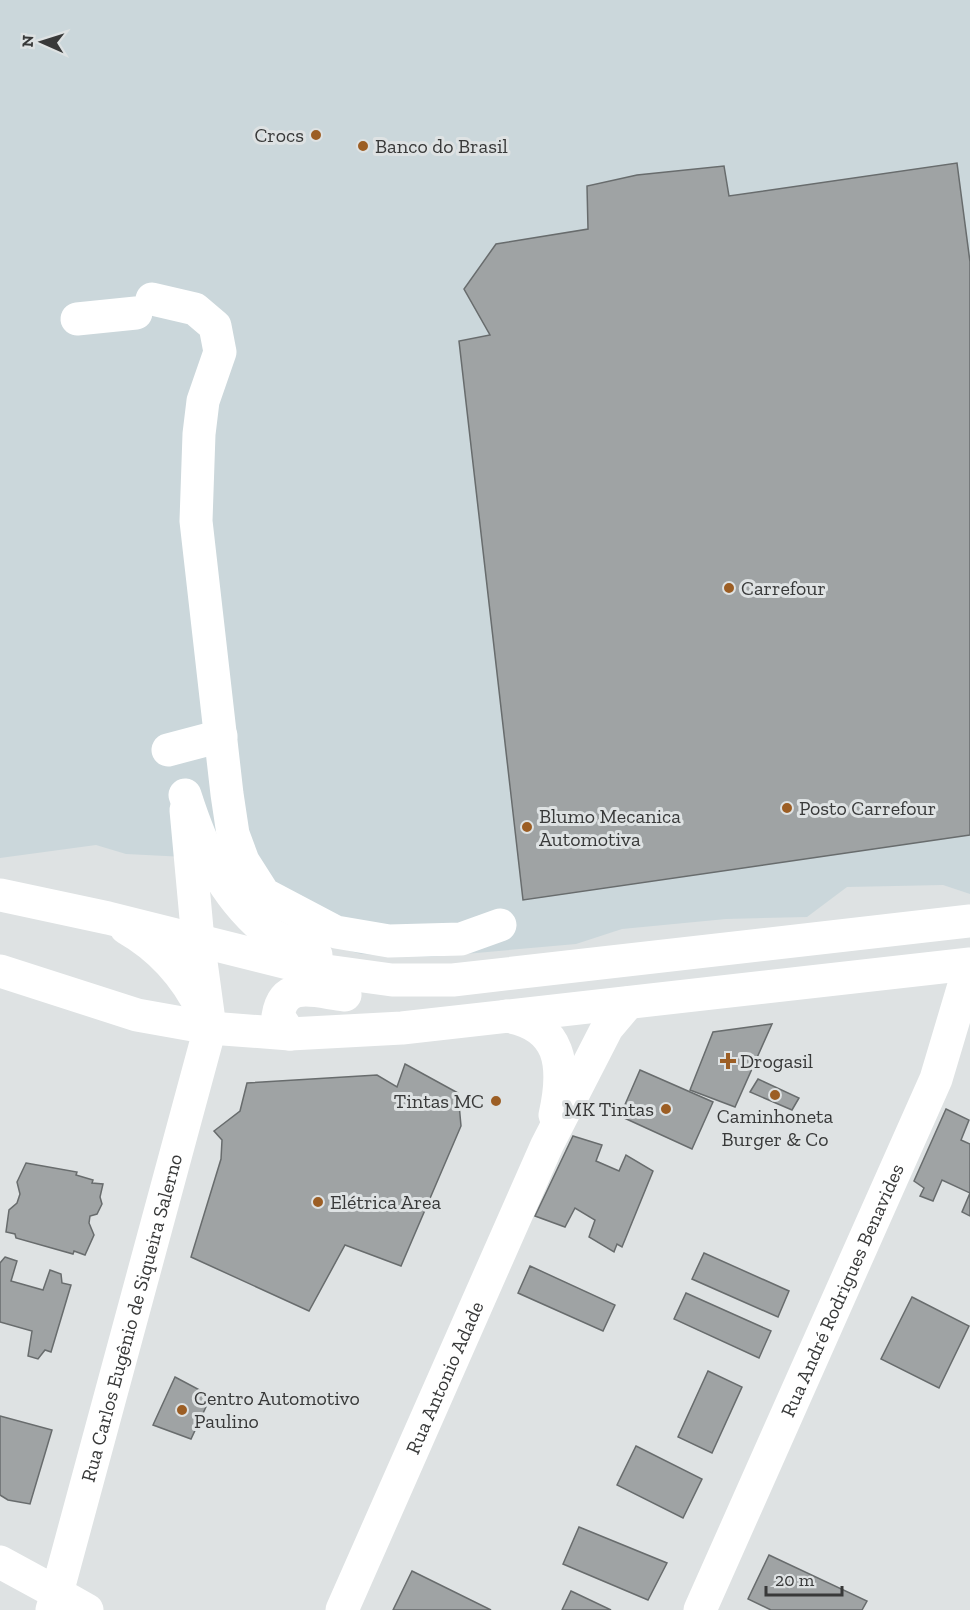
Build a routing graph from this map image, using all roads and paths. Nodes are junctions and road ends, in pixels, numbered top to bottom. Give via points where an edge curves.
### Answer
1 (76, 319) dead end
2 (221, 736) junction
3 (168, 750) dead end
4 (0, 895) edge
5 (108, 918) junction
6 (970, 921) edge
7 (500, 925) dead end
8 (198, 940) junction
9 (970, 965) edge
10 (0, 971) edge
11 (361, 976) junction
12 (453, 980) junction
13 (628, 1003) junction
14 (506, 1016) junction
15 (210, 1028) junction
16 (290, 1034) junction
17 (547, 1145) junction
18 (73, 1533) junction
19 (0, 1562) edge
20 (55, 1602) edge
21 (87, 1610) edge
22 (342, 1610) edge
23 (700, 1610) edge

1 - 2 main road via 144,306 195,309 215,326 220,352 203,401 196,502
2 - 3 main road
2 - 7 main road via 233,834 243,861 264,894 336,932 388,941 461,939
4 - 5 main road
5 - 8 main road
5 - 15 main road via 150,942 170,963 190,986
6 - 12 main road
8 - 11 main road via 312,969
8 - 11 main road via 185,795 201,844 218,876 267,932
8 - 15 main road
9 - 13 main road
9 - 23 main road, Rua André Rodrigues Benavides via 936,1079
10 - 15 main road via 137,1015
11 - 12 main road
12 - 16 main road via 359,997 299,990 288,993 278,1016
13 - 14 main road
13 - 17 main road, Rua Antonio Adade via 607,1028
14 - 16 main road via 402,1028
14 - 17 main road, Rua Antonio Adade via 535,1024 551,1039 560,1060 560,1088
15 - 16 main road
15 - 18 main road, Rua Carlos Eugênio de Siqueira Salerno
17 - 22 main road, Rua Antonio Adade
18 - 19 main road via 57,1553 39,1563
18 - 20 main road, Rua Carlos Eugênio de Siqueira Salerno
19 - 20 main road
20 - 21 main road

